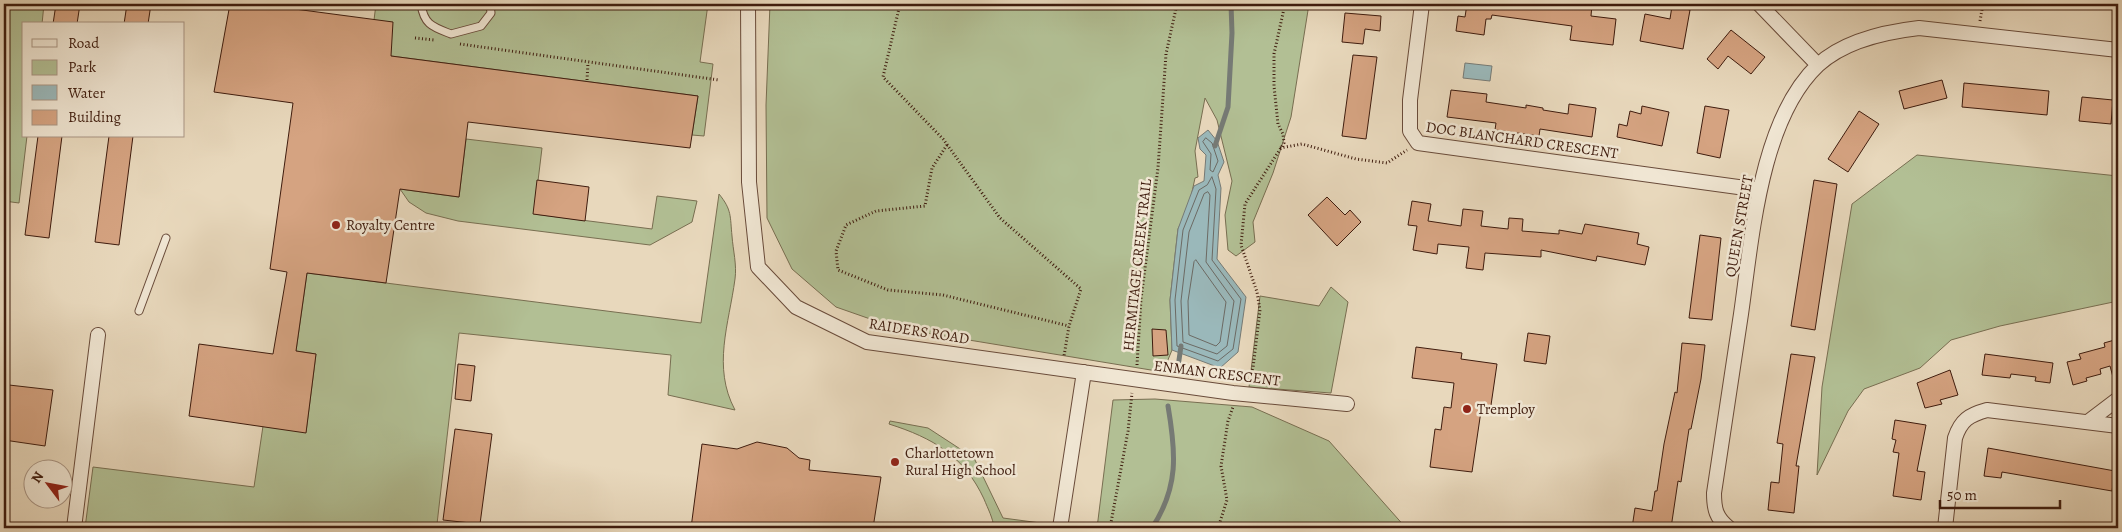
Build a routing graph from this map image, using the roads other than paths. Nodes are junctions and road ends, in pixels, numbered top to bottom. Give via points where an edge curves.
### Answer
1 (421, 4) edge
2 (490, 4) edge
3 (748, 4) edge
4 (1422, 4) edge
5 (1759, 4) edge
6 (2118, 50) edge
7 (1818, 65) junction
8 (1760, 190) junction
9 (166, 238) dead end
10 (139, 311) dead end
11 (98, 335) dead end
12 (1084, 372) junction
13 (2118, 399) edge
14 (1347, 404) dead end
15 (2090, 422) junction
16 (2118, 426) edge
17 (74, 528) edge
18 (1060, 528) edge
19 (1728, 528) edge
20 (1945, 528) edge

1 - 2 lane via 423,18 452,34 481,26 491,14
3 - 12 street, RAIDERS ROAD via 749,182 758,267 796,306 866,342
4 - 8 street, DOC BLANCHARD CRESCENT via 1410,100 1410,131 1418,143
5 - 7 street
6 - 7 street, QUEEN STREET via 1919,28 1888,32 1862,41
7 - 8 street, QUEEN STREET via 1800,85 1782,115
8 - 19 street, QUEEN STREET via 1714,493 1714,509
9 - 10 lane
11 - 17 street
12 - 14 street, ENMAN CRESCENT via 1233,393
12 - 18 street
13 - 15 street
15 - 16 street
15 - 20 street via 1987,410 1970,415 1959,424 1954,438

